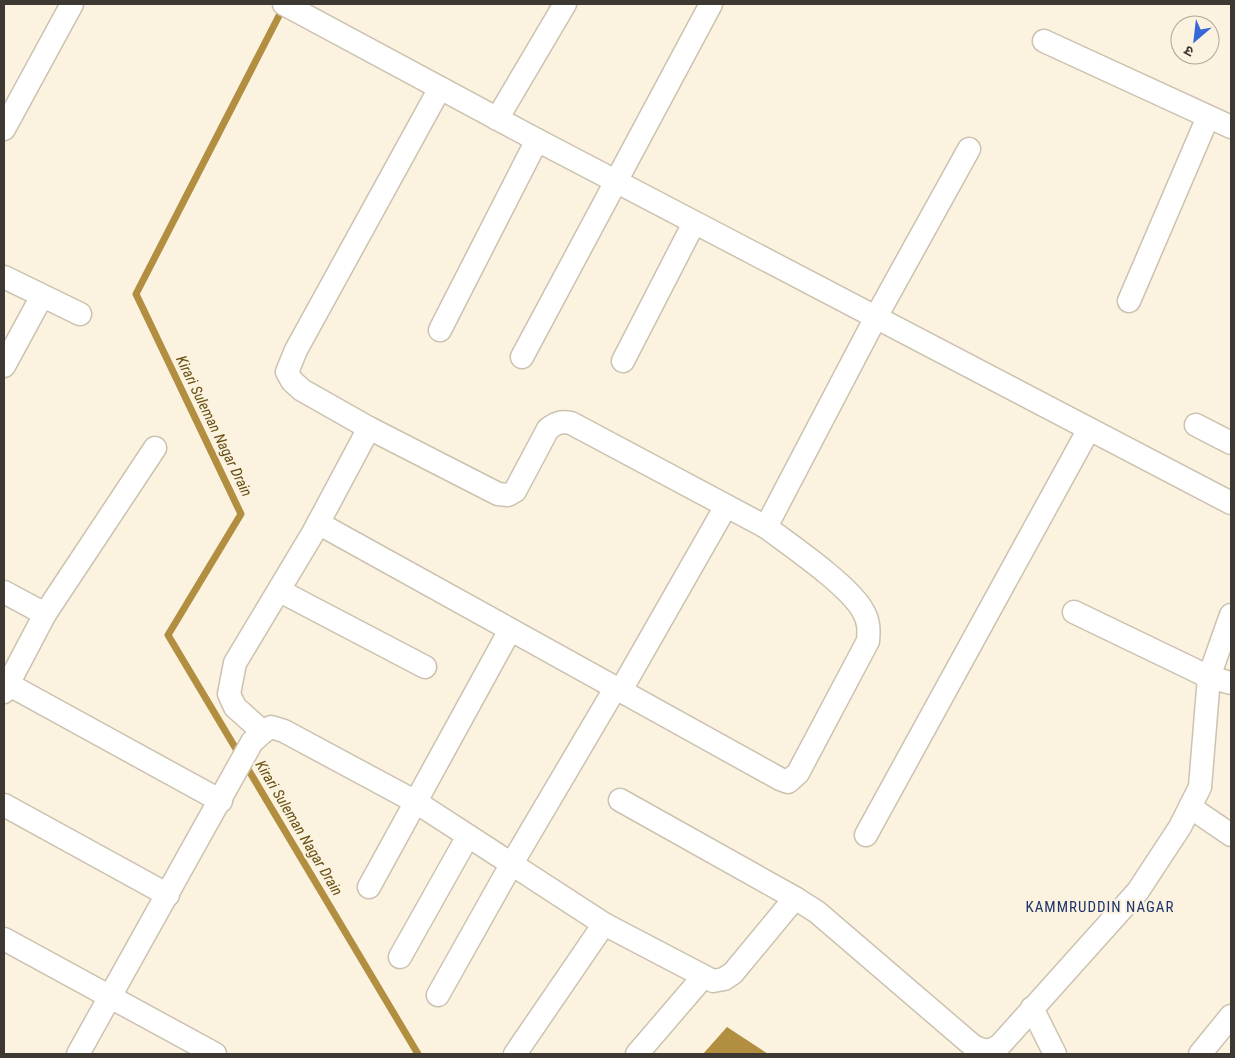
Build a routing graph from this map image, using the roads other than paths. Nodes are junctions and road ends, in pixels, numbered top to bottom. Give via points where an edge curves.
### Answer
1 (72, 4) edge
2 (284, 4) edge
3 (565, 4) edge
4 (711, 4) edge
5 (1044, 42) dead end
6 (440, 88) junction
7 (1208, 117) junction
8 (497, 120) junction
9 (1231, 127) edge
10 (4, 129) edge
11 (537, 140) junction
12 (969, 149) dead end
13 (614, 181) junction
14 (694, 223) junction
15 (4, 277) edge
16 (42, 296) junction
17 (1130, 301) dead end
18 (80, 314) dead end
19 (876, 317) junction
20 (440, 330) dead end
21 (522, 357) dead end
22 (623, 360) dead end
23 (4, 366) edge
24 (1196, 425) dead end
25 (369, 428) junction
26 (1089, 429) junction
27 (1231, 443) edge
28 (155, 448) dead end
29 (1231, 503) edge
30 (726, 506) junction
31 (318, 523) junction
32 (766, 527) junction
33 (280, 590) junction
34 (4, 592) edge
35 (1074, 612) dead end
36 (45, 614) junction
37 (1231, 615) edge
38 (510, 630) junction
39 (426, 667) dead end
40 (1209, 676) junction
41 (1231, 684) edge
42 (5, 686) edge
43 (618, 689) junction
44 (257, 737) junction
45 (225, 793) junction
46 (620, 800) dead end
47 (416, 802) junction
48 (4, 805) edge
49 (1190, 807) junction
50 (1231, 834) edge
51 (866, 835) dead end
52 (468, 836) junction
53 (510, 865) junction
54 (369, 887) dead end
55 (168, 895) junction
56 (795, 898) junction
57 (604, 924) junction
58 (4, 939) edge
59 (400, 957) dead end
60 (703, 977) junction
61 (438, 996) dead end
62 (110, 997) junction
63 (1032, 1008) junction
64 (1231, 1016) edge
65 (78, 1054) edge
66 (215, 1054) edge
67 (514, 1054) edge
68 (637, 1054) edge
69 (1055, 1054) edge
70 (1200, 1054) edge

1 - 10 street
2 - 6 street
3 - 8 street
4 - 13 street
5 - 7 street
6 - 8 street
6 - 25 street via 296,350 287,372 302,390
7 - 9 street
7 - 17 street
8 - 11 street
11 - 13 street
11 - 20 street
12 - 19 street
13 - 14 street
13 - 21 street
14 - 19 street
14 - 22 street
15 - 16 street
16 - 18 street
16 - 23 street
19 - 26 street
19 - 32 street
24 - 27 street
25 - 30 street via 498,494 508,495 522,481 548,429 555,423 570,423
25 - 31 street
26 - 29 street
26 - 51 street
28 - 36 street
30 - 32 street
30 - 43 street
31 - 33 street
31 - 38 street
32 - 43 street via 847,593 863,610 870,626 868,641 793,779 788,782 780,779
33 - 39 street
33 - 44 street via 235,664 228,694
34 - 36 street
35 - 40 street
36 - 42 street
37 - 40 street
38 - 43 street
38 - 47 street
40 - 41 street
40 - 49 street via 1200,787
42 - 45 street
43 - 53 street
44 - 45 street
44 - 47 street via 271,728 284,731
45 - 55 street
46 - 56 street
47 - 52 street
47 - 54 street
48 - 55 street
49 - 50 street
49 - 63 street via 1138,891
52 - 53 street
52 - 59 street
53 - 57 street
53 - 61 street
55 - 62 street
56 - 60 street via 733,973 724,979
56 - 63 street via 817,912 981,1050 990,1051 1000,1045
57 - 60 street
57 - 67 street
58 - 62 street
60 - 68 street
62 - 65 street
62 - 66 street
63 - 69 street
64 - 70 street

